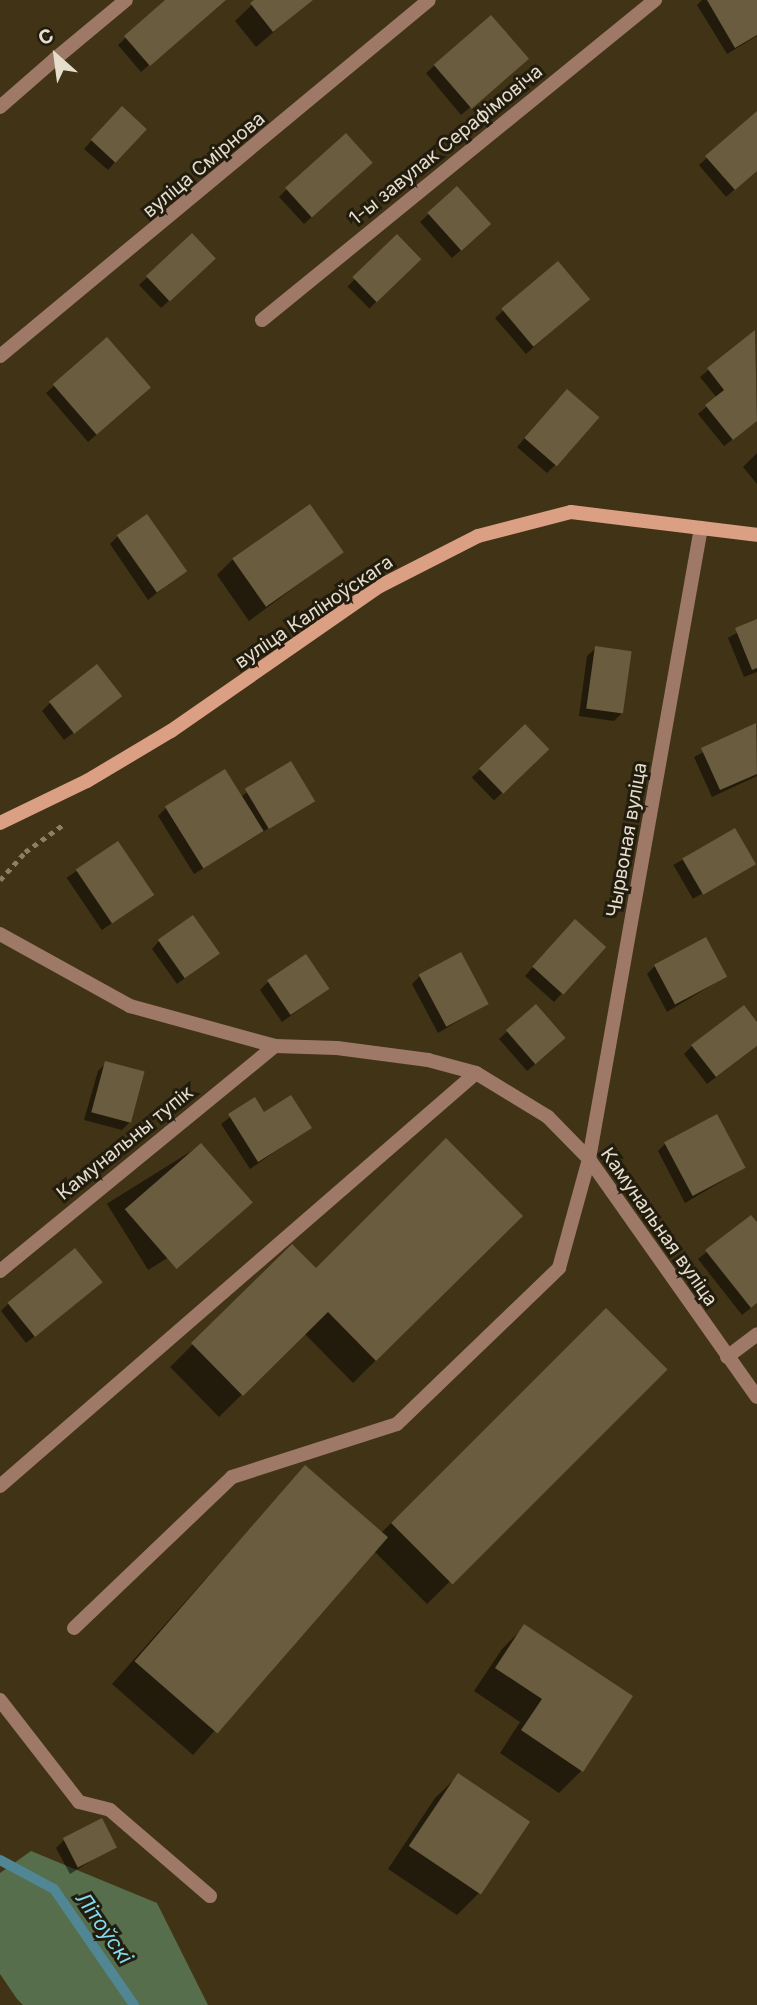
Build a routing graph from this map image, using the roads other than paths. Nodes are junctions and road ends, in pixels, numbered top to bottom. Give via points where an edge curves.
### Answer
1 (126, 0) edge
2 (429, 0) edge
3 (655, 0) edge
4 (0, 107) edge
5 (262, 320) dead end
6 (0, 356) edge
7 (701, 527) junction
8 (757, 535) edge
9 (0, 823) edge
10 (0, 934) edge
11 (275, 1046) junction
12 (476, 1073) junction
13 (589, 1159) junction
14 (0, 1271) edge
15 (757, 1334) edge
16 (727, 1357) junction
17 (757, 1397) edge
18 (0, 1486) edge
19 (74, 1628) dead end
20 (0, 1700) edge
21 (210, 1896) dead end

1 - 4 street
2 - 6 street, вуліца Смірнова
3 - 5 street, 1-ы завулак Серафімовіча
7 - 8 main road, вуліца Каліноўскага
7 - 9 main road, вуліца Каліноўскага via 571,512 478,536 380,586 159,738 87,781
7 - 13 street, Чырвоная вуліца
10 - 11 street, Камунальная вуліца via 130,1006
11 - 12 street, Камунальная вуліца via 337,1048 428,1060
11 - 14 street, Камунальны тупік
12 - 13 street, Камунальная вуліца via 548,1117
12 - 18 street
13 - 16 street, Камунальная вуліца
13 - 19 street, Чырвоная вуліца via 559,1268 397,1424 232,1477
15 - 16 street
16 - 17 street, Камунальная вуліца
20 - 21 street via 79,1802 110,1810

